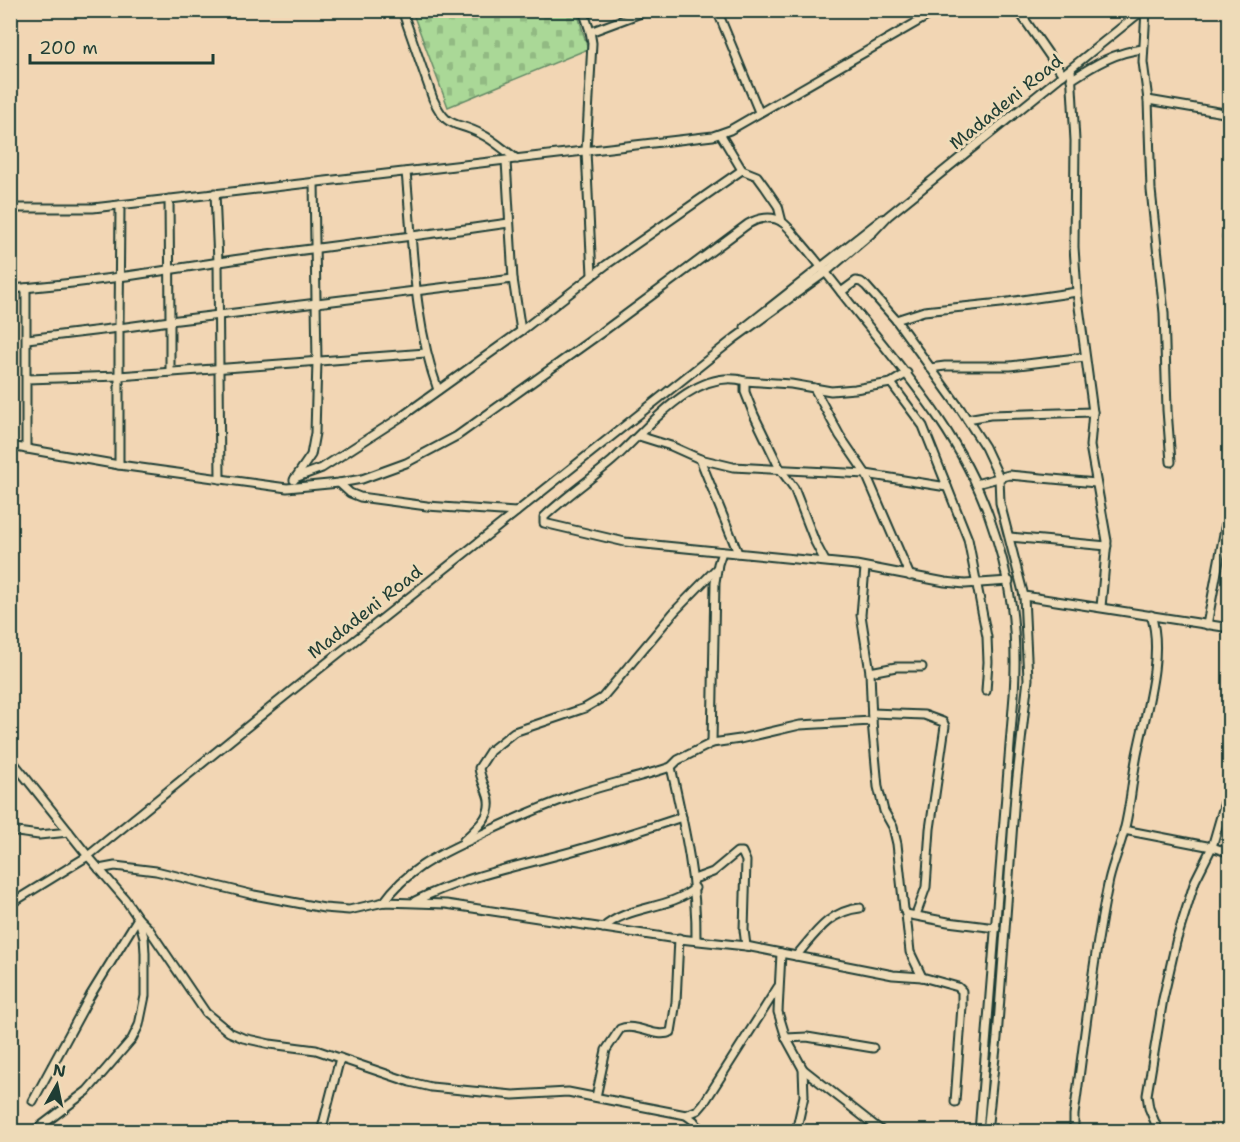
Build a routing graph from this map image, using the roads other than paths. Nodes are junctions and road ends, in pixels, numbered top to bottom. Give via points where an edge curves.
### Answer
1 (402, 10) edge
2 (583, 10) edge
3 (649, 10) edge
4 (717, 10) edge
5 (938, 10) edge
6 (1018, 10) edge
7 (1145, 10) edge
8 (590, 32) junction
9 (1143, 49) junction
10 (1071, 69) junction
11 (1063, 75) junction
12 (1071, 80) junction
13 (1148, 100) junction
14 (759, 112) junction
15 (1230, 114) edge
16 (721, 135) junction
17 (586, 151) junction
18 (517, 159) junction
19 (506, 160) junction
20 (742, 170) junction
21 (406, 172) junction
22 (314, 182) junction
23 (215, 193) junction
24 (169, 199) junction
25 (120, 205) junction
26 (10, 208) edge
27 (1230, 211) edge
28 (782, 222) junction
29 (509, 223) junction
30 (412, 237) junction
31 (315, 248) junction
32 (1230, 248) edge
33 (218, 262) junction
34 (823, 269) junction
35 (170, 270) junction
36 (592, 275) junction
37 (120, 276) junction
38 (513, 279) junction
39 (26, 288) junction
40 (10, 289) edge
41 (416, 291) junction
42 (841, 292) junction
43 (1077, 292) junction
44 (316, 304) junction
45 (218, 314) junction
46 (896, 320) junction
47 (170, 321) junction
48 (119, 328) junction
49 (521, 331) junction
50 (27, 339) junction
51 (426, 353) junction
52 (1085, 357) junction
53 (317, 361) junction
54 (219, 368) junction
55 (930, 368) junction
56 (170, 372) junction
57 (907, 373) junction
58 (119, 376) junction
59 (27, 379) junction
60 (745, 381) junction
61 (891, 383) junction
62 (814, 388) junction
63 (438, 390) junction
64 (1093, 412) junction
65 (967, 419) junction
66 (639, 436) junction
67 (10, 446) edge
68 (26, 449) junction
69 (700, 459) junction
70 (1171, 462) dead end
71 (119, 465) junction
72 (780, 469) junction
73 (866, 474) junction
74 (999, 477) junction
75 (295, 478) junction
76 (220, 479) junction
77 (339, 483) junction
78 (1096, 483) junction
79 (976, 484) junction
80 (947, 487) junction
81 (287, 488) junction
82 (1230, 493) edge
83 (1229, 502) edge
84 (516, 512) junction
85 (1010, 537) junction
86 (1107, 546) junction
87 (722, 552) junction
88 (738, 553) junction
89 (825, 561) junction
90 (717, 568) junction
91 (865, 568) junction
92 (910, 576) junction
93 (1009, 581) junction
94 (977, 583) junction
95 (1024, 596) junction
96 (1101, 607) junction
97 (1151, 615) junction
98 (1207, 625) junction
99 (1230, 628) edge
100 (922, 667) dead end
101 (870, 672) junction
102 (986, 691) dead end
103 (872, 717) junction
104 (712, 744) junction
105 (10, 758) edge
106 (671, 767) junction
107 (1230, 785) edge
108 (1228, 798) edge
109 (682, 817) junction
110 (1124, 830) junction
111 (10, 831) edge
112 (69, 832) junction
113 (455, 847) junction
114 (1212, 848) junction
115 (1230, 853) edge
116 (88, 856) junction
117 (99, 869) junction
118 (694, 879) junction
119 (695, 888) junction
120 (384, 902) junction
121 (413, 902) junction
122 (10, 904) edge
123 (860, 908) dead end
124 (906, 914) junction
125 (916, 915) junction
126 (138, 918) junction
127 (603, 928) junction
128 (996, 928) junction
129 (679, 939) junction
130 (696, 940) junction
131 (746, 946) junction
132 (781, 953) junction
133 (796, 956) junction
134 (992, 973) junction
135 (1001, 975) junction
136 (922, 977) junction
137 (778, 987) junction
138 (786, 1038) junction
139 (873, 1048) dead end
140 (340, 1059) junction
141 (803, 1069) junction
142 (596, 1097) junction
143 (33, 1101) dead end
144 (955, 1102) dead end
145 (686, 1115) junction
146 (33, 1131) edge
147 (321, 1131) edge
148 (702, 1131) edge
149 (796, 1131) edge
150 (883, 1131) edge
151 (979, 1131) edge
152 (987, 1131) edge
153 (1074, 1131) edge
154 (1159, 1131) edge

1 - 18 street via 439,111 446,120 481,134
2 - 8 street
3 - 8 street
4 - 14 street
5 - 14 street
6 - 11 street
7 - 9 street
7 - 10 street, Madadeni Road
8 - 17 street
9 - 12 street via 1107,58
9 - 13 street
10 - 11 street, Madadeni Road
10 - 12 street
11 - 34 street, Madadeni Road
12 - 43 street
13 - 15 street
13 - 70 street
14 - 16 street
16 - 17 street
16 - 20 street
17 - 18 street
17 - 36 street
18 - 19 street
19 - 21 street
19 - 29 street
20 - 28 street via 760,180 778,206
20 - 36 street
21 - 22 street
21 - 30 street
22 - 23 street
22 - 31 street
23 - 24 street
23 - 33 street
24 - 25 street
24 - 35 street
25 - 26 street
25 - 37 street
27 - 32 street
28 - 34 street
28 - 77 street via 767,218 748,224 457,436 406,463
29 - 30 street
29 - 38 street
30 - 31 street
30 - 41 street
31 - 33 street
31 - 44 street
33 - 35 street
33 - 45 street
34 - 42 street
34 - 84 street, Madadeni Road
35 - 37 street
35 - 47 street
36 - 49 street
37 - 39 street
37 - 48 street
38 - 41 street
38 - 49 street
39 - 40 street
39 - 50 street
41 - 44 street
41 - 51 street
42 - 46 street via 855,281 861,282
42 - 57 street
43 - 46 street via 924,310
43 - 52 street
44 - 45 street
44 - 53 street
45 - 47 street
45 - 54 street
46 - 55 street
47 - 48 street
47 - 56 street
48 - 50 street
48 - 58 street
49 - 63 street
50 - 59 street
51 - 53 street
51 - 63 street
52 - 55 street via 1010,366
52 - 64 street
53 - 54 street
53 - 75 street via 312,449
54 - 56 street
54 - 76 street
55 - 65 street
56 - 58 street
57 - 61 street
57 - 79 street via 958,446
58 - 59 street
58 - 71 street
59 - 68 street
60 - 62 street
60 - 66 street via 720,378 694,388 666,408
60 - 72 street via 748,402
61 - 62 street via 855,389
61 - 80 street via 923,426
62 - 73 street
63 - 75 street via 337,459
64 - 65 street
64 - 78 street via 1090,446
65 - 74 street
66 - 69 street
66 - 87 street via 556,505 544,517 544,523 625,542
67 - 68 street
68 - 71 street
69 - 72 street via 747,469
69 - 88 street
71 - 76 street
72 - 73 street
72 - 89 street via 794,488
73 - 80 street
73 - 92 street
74 - 78 street
74 - 79 street
74 - 85 street via 1000,503
75 - 81 street
76 - 81 street
77 - 81 street
77 - 84 street via 360,497
78 - 86 street
79 - 93 street
80 - 94 street via 968,540
82 - 83 street
83 - 98 street
84 - 116 street, Madadeni Road
85 - 86 street
85 - 95 street
86 - 96 street
87 - 88 street
87 - 90 street
88 - 89 street
89 - 91 street
90 - 104 street
90 - 113 street via 602,698 585,708 514,732 490,751 479,768 489,799 488,812 482,823
91 - 92 street
91 - 101 street via 861,615
92 - 94 street
93 - 94 street
93 - 128 street via 1016,649
94 - 102 street via 988,649
95 - 96 street
95 - 135 street via 1028,679
96 - 97 street
97 - 98 street
97 - 110 street via 1155,641 1151,682
98 - 99 street
100 - 101 street
101 - 103 street
103 - 104 street via 801,724
103 - 124 street via 879,795 897,844
103 - 125 street via 924,715 945,726 926,887
104 - 106 street
105 - 112 street
106 - 109 street
106 - 113 street via 549,804
107 - 108 street
108 - 114 street
109 - 118 street
109 - 121 street via 501,869
110 - 114 street
110 - 153 street via 1110,877 1098,944
111 - 112 street via 39,835
112 - 116 street
113 - 120 street via 406,876
114 - 115 street
114 - 154 street via 1195,881 1163,999 1147,1095
116 - 117 street
116 - 122 street, Madadeni Road
117 - 120 street via 115,866 156,871 254,896 331,909 349,910
117 - 126 street
118 - 119 street
118 - 131 street via 713,872 737,852 745,855
119 - 127 street via 681,897 617,917
119 - 130 street
120 - 121 street
121 - 127 street
123 - 133 street via 831,917
124 - 125 street
124 - 136 street via 910,952
125 - 128 street
126 - 140 street via 217,1024 243,1038 306,1047
126 - 143 street
126 - 146 street via 144,937 145,996 139,1026 87,1091
127 - 129 street
128 - 134 street
129 - 130 street
129 - 142 street via 671,1032 620,1029 603,1059
130 - 131 street
131 - 132 street
132 - 133 street
132 - 137 street
133 - 136 street
134 - 135 street
134 - 151 street
135 - 152 street
136 - 144 street via 958,987 962,992
137 - 138 street via 778,1012
137 - 145 street via 704,1103
138 - 139 street via 807,1037
138 - 141 street
140 - 142 street via 431,1087 513,1095 568,1092
140 - 147 street
141 - 149 street via 804,1096
141 - 150 street
142 - 145 street
145 - 148 street

